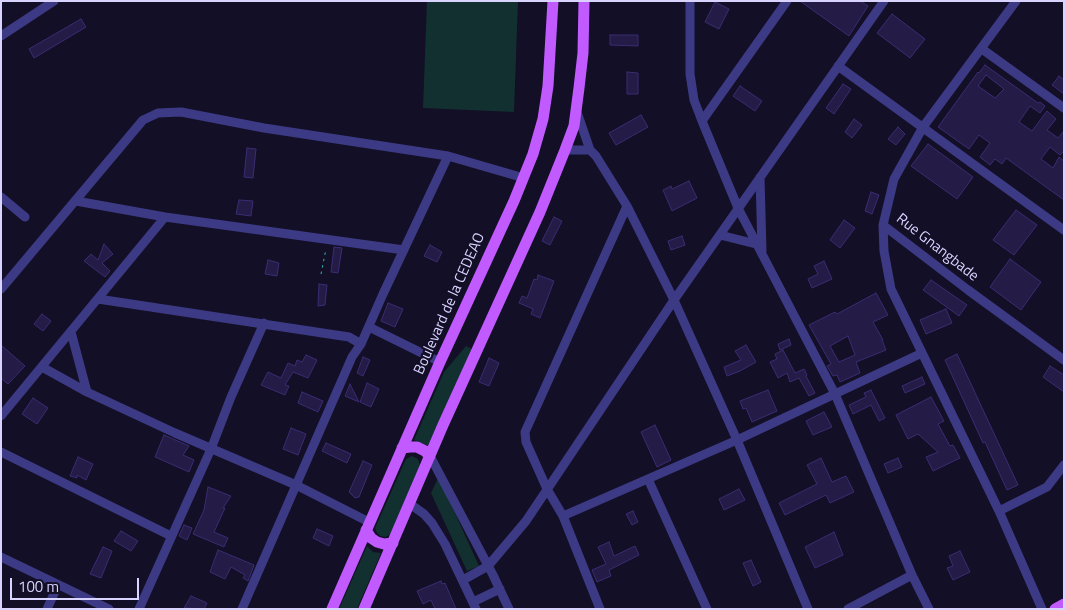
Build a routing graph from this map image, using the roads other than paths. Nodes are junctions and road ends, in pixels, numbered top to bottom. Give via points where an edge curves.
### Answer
1 (54, 1) edge
2 (553, 1) edge
3 (584, 1) edge
4 (690, 1) edge
5 (787, 1) edge
6 (884, 1) edge
7 (1016, 1) edge
8 (1, 36) edge
9 (982, 49) junction
10 (838, 66) junction
11 (1064, 108) edge
12 (576, 110) junction
13 (702, 121) junction
14 (923, 127) junction
15 (565, 150) junction
16 (590, 150) junction
17 (448, 156) junction
18 (760, 177) junction
19 (524, 178) junction
20 (1, 197) edge
21 (76, 201) junction
22 (626, 206) junction
23 (738, 208) junction
24 (25, 217) dead end
25 (165, 217) junction
26 (883, 225) junction
27 (1064, 230) edge
28 (720, 235) junction
29 (756, 244) junction
30 (404, 250) junction
31 (762, 254) junction
32 (1, 289) edge
33 (98, 299) junction
34 (674, 300) junction
35 (264, 323) junction
36 (369, 327) junction
37 (71, 332) junction
38 (361, 344) junction
39 (922, 353) junction
40 (1064, 360) edge
41 (440, 362) junction
42 (42, 367) junction
43 (87, 392) junction
44 (835, 394) junction
45 (1, 416) edge
46 (737, 440) junction
47 (402, 448) junction
48 (211, 449) junction
49 (1, 452) edge
50 (430, 456) junction
51 (1064, 465) edge
52 (648, 480) junction
53 (296, 485) junction
54 (547, 489) junction
55 (410, 504) junction
56 (999, 511) junction
57 (563, 516) junction
58 (368, 526) junction
59 (171, 536) junction
60 (393, 543) junction
61 (1, 557) edge
62 (488, 566) junction
63 (912, 575) junction
64 (463, 580) junction
65 (58, 585) junction
66 (500, 589) junction
67 (1064, 604) edge
68 (475, 606) edge
69 (47, 609) edge
70 (109, 609) edge
71 (139, 609) edge
72 (242, 609) edge
73 (332, 609) edge
74 (364, 609) edge
75 (509, 609) edge
76 (600, 609) edge
77 (707, 609) edge
78 (808, 609) edge
79 (848, 609) edge
80 (929, 609) edge
81 (1042, 609) edge
82 (1055, 609) edge

1 - 8 street
2 - 19 main road, Boulevard de la CEDEAO via 543,120
3 - 12 main road via 583,53
4 - 13 street via 690,74 694,100
5 - 13 street
6 - 10 street
7 - 9 street, Rue Gnangbade
9 - 11 street
9 - 14 street, Rue Gnangbade
10 - 14 street
10 - 18 street
12 - 15 main road
12 - 16 street
13 - 23 street
14 - 26 street, Rue Gnangbade via 894,179
14 - 27 street
15 - 16 street
15 - 50 main road
16 - 22 street
17 - 19 street
17 - 21 street via 181,112 158,113 143,120
17 - 30 street
18 - 23 street
18 - 31 street
19 - 41 main road, Boulevard de la CEDEAO
20 - 24 street
21 - 25 street
21 - 32 street
22 - 34 street
22 - 54 street via 526,427 524,437
23 - 28 street
23 - 29 street
25 - 30 street
25 - 33 street
26 - 39 street via 891,289
26 - 40 street, Rue Gnangbade
28 - 29 street
28 - 34 street
29 - 31 street
30 - 36 street
31 - 44 street
33 - 35 street
33 - 37 street
34 - 46 street
34 - 54 street
35 - 38 street via 349,337
35 - 48 street
36 - 38 street
36 - 41 street
37 - 42 street
37 - 43 street
38 - 53 street via 352,357
39 - 44 street
39 - 56 street
41 - 47 main road, Boulevard de la CEDEAO
42 - 43 street
42 - 45 street
43 - 48 street
44 - 46 street
44 - 63 street
46 - 52 street
46 - 78 street
47 - 50 main road via 417,448
47 - 58 main road, Boulevard de la CEDEAO
48 - 53 street
48 - 59 street
49 - 59 street
50 - 55 main road
50 - 62 street
51 - 56 street via 1047,487
52 - 57 street
52 - 77 street
53 - 58 street
53 - 72 street
54 - 57 street
54 - 62 street via 522,527
55 - 60 main road
55 - 64 street via 432,523
56 - 81 street
57 - 76 street
58 - 60 main road via 371,538 384,544
58 - 73 main road, Boulevard de la CEDEAO
59 - 71 street
60 - 74 main road
61 - 65 street
62 - 64 street
62 - 66 street
63 - 79 street
63 - 80 street
64 - 68 street
65 - 69 street
65 - 70 street
66 - 68 street
66 - 75 street
67 - 82 main road

